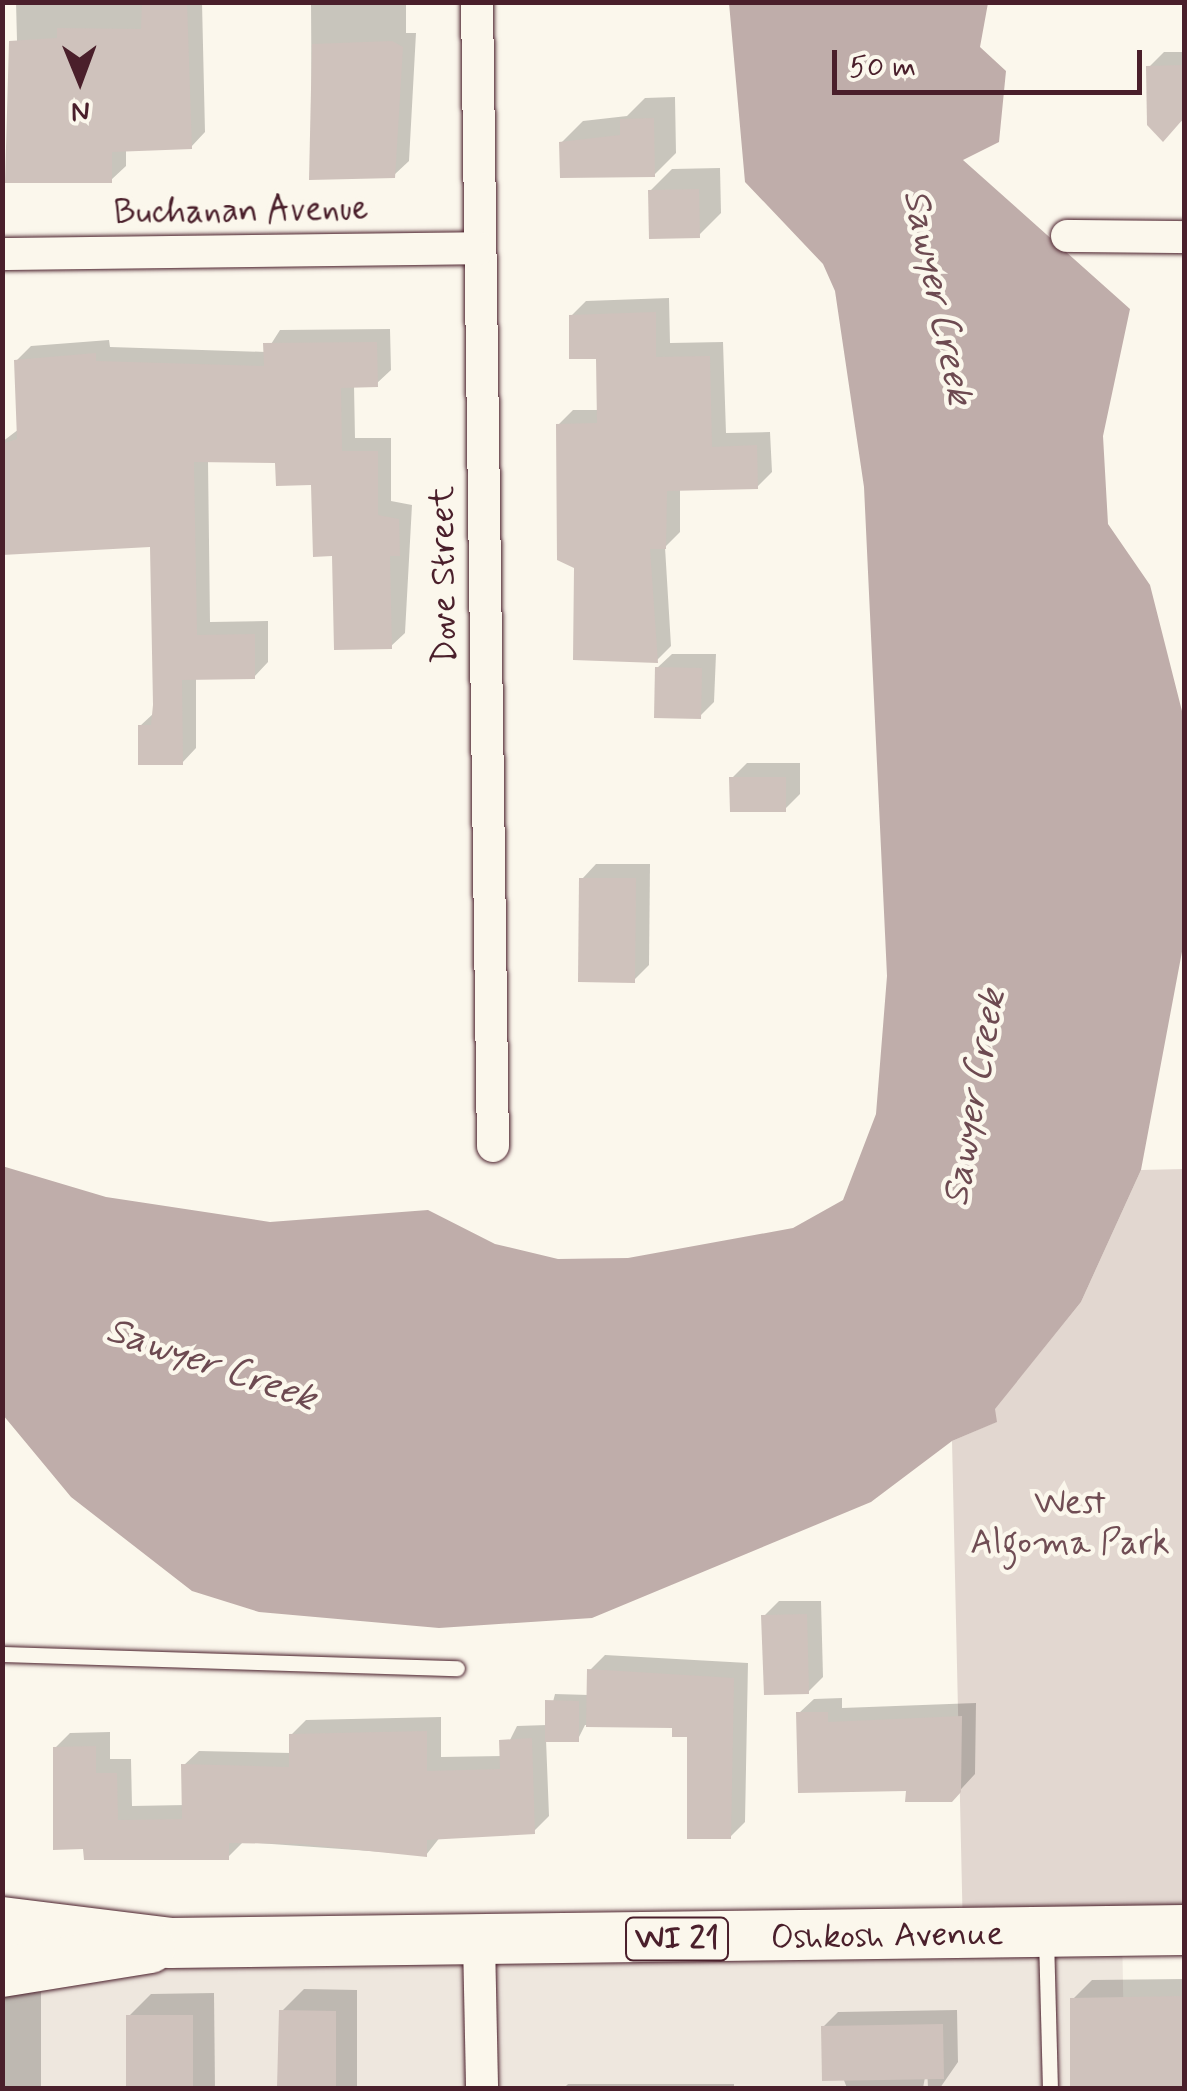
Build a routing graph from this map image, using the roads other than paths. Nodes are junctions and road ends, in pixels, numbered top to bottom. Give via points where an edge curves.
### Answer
1 (477, 2) edge
2 (1068, 236) dead end
3 (1184, 237) edge
4 (480, 248) junction
5 (2, 254) edge
6 (493, 1146) dead end
7 (2, 1654) edge
8 (457, 1668) dead end
9 (2, 1922) edge
10 (1184, 1930) edge
11 (1046, 1933) junction
12 (479, 1941) junction
13 (170, 1943) junction
14 (2, 1972) edge
15 (482, 2088) edge
16 (1050, 2088) edge

1 - 4 street, Dove Street
2 - 3 street
4 - 5 street, Buchanan Avenue
4 - 6 street, Dove Street
7 - 8 lane
9 - 13 main road, Oshkosh Avenue / WI 21
10 - 11 main road, Oshkosh Avenue / WI 21
11 - 12 main road, Oshkosh Avenue / WI 21
11 - 16 lane
12 - 13 main road, Oshkosh Avenue / WI 21
12 - 15 street
13 - 14 main road, Oshkosh Avenue / WI 21 via 50,1972

